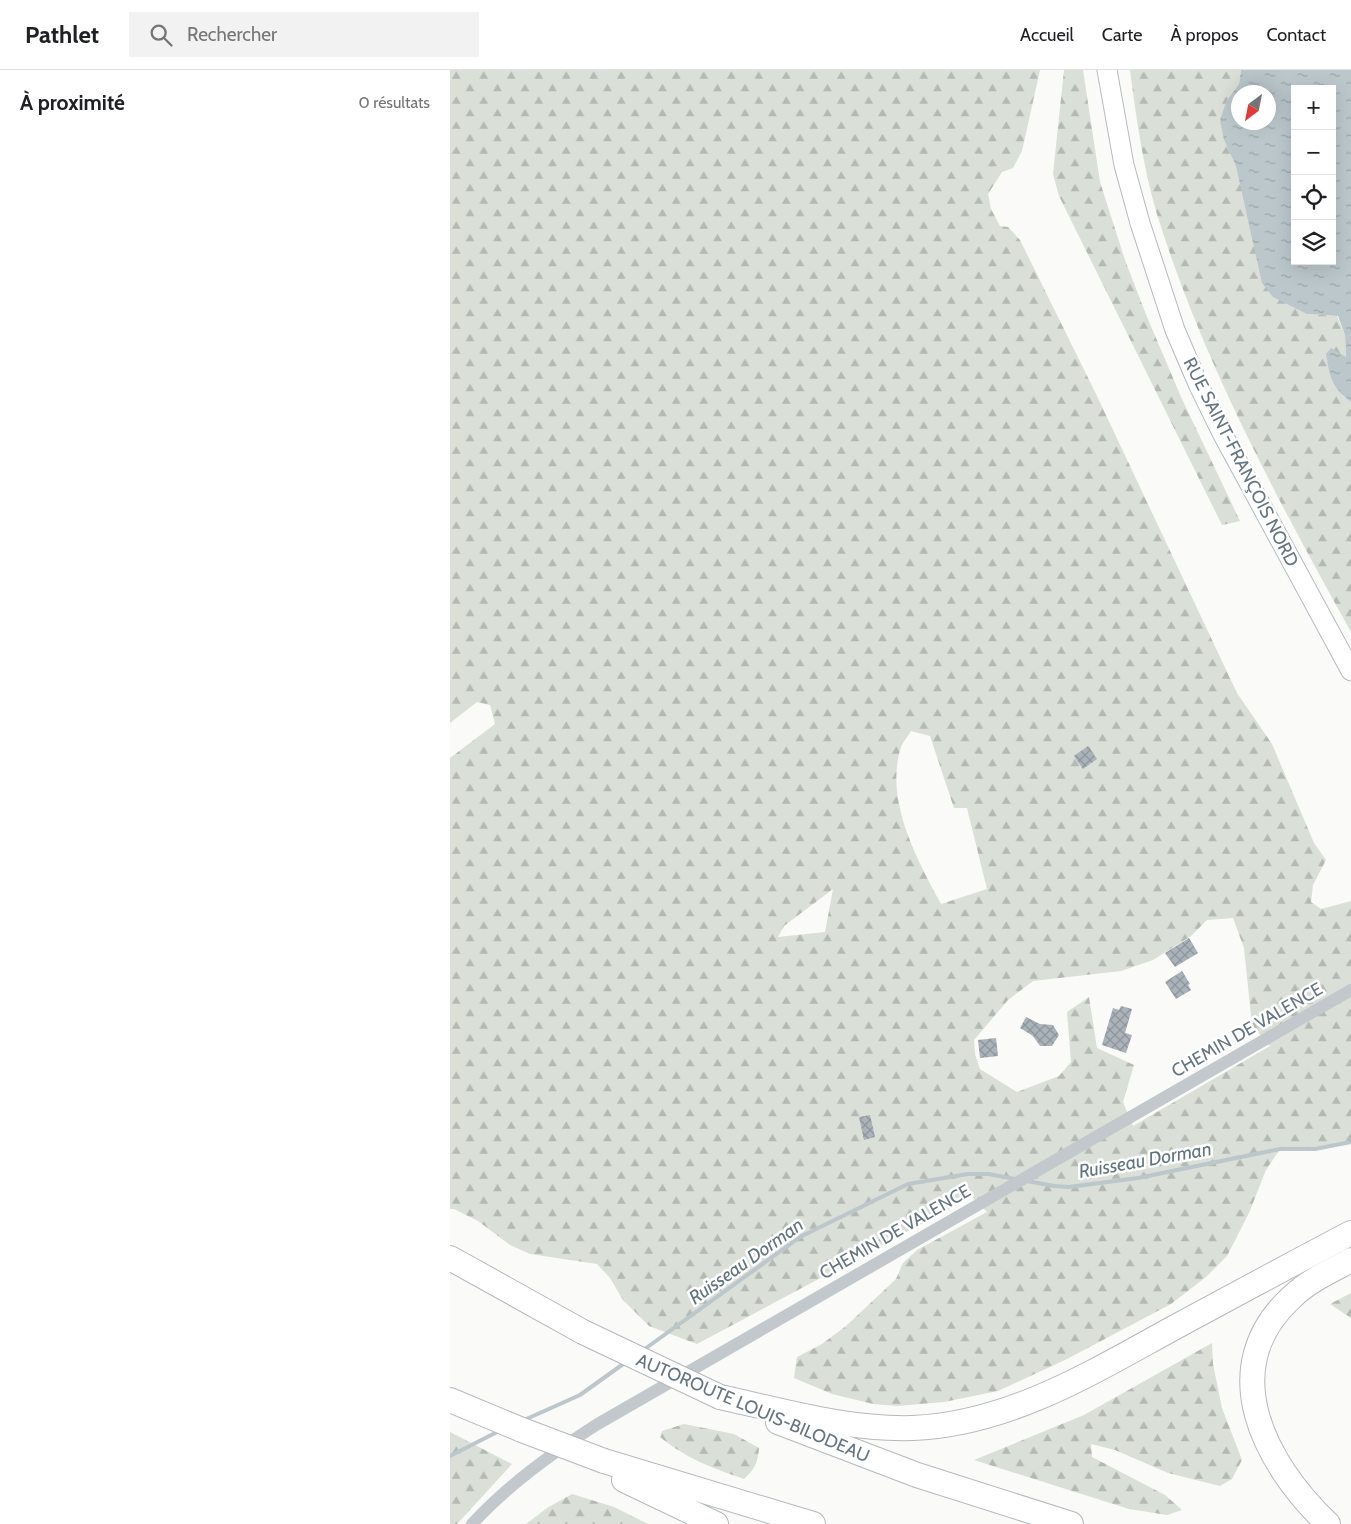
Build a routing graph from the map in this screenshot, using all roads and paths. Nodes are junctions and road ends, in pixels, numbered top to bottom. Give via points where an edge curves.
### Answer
1 (1107, 70) edge
2 (1351, 671) edge
3 (1351, 990) edge
4 (1351, 1233) edge
5 (450, 1258) edge
6 (1351, 1260) edge
7 (720, 1397) junction
8 (455, 1402) edge
9 (600, 1464) junction
10 (472, 1524) edge
11 (716, 1524) edge
12 (812, 1524) edge
13 (1071, 1524) edge
14 (1328, 1524) edge

1 - 2 street, RUE SAINT-FRANÇOIS NORD via 1126,173 1175,330 1222,433
3 - 10 street, CHEMIN DE VALENCE via 596,1425 546,1458 496,1499
4 - 7 highway via 1063,1387 1012,1409 975,1420 928,1427 866,1426 833,1422
5 - 7 highway, AUTOROUTE LOUIS-BILODEAU, bridge via 583,1332
6 - 14 highway via 1311,1282 1286,1302 1264,1335 1254,1376 1256,1415 1269,1449 1299,1493
7 - 13 highway, AUTOROUTE LOUIS-BILODEAU via 893,1466
8 - 9 highway, bridge
9 - 11 highway
9 - 12 highway

